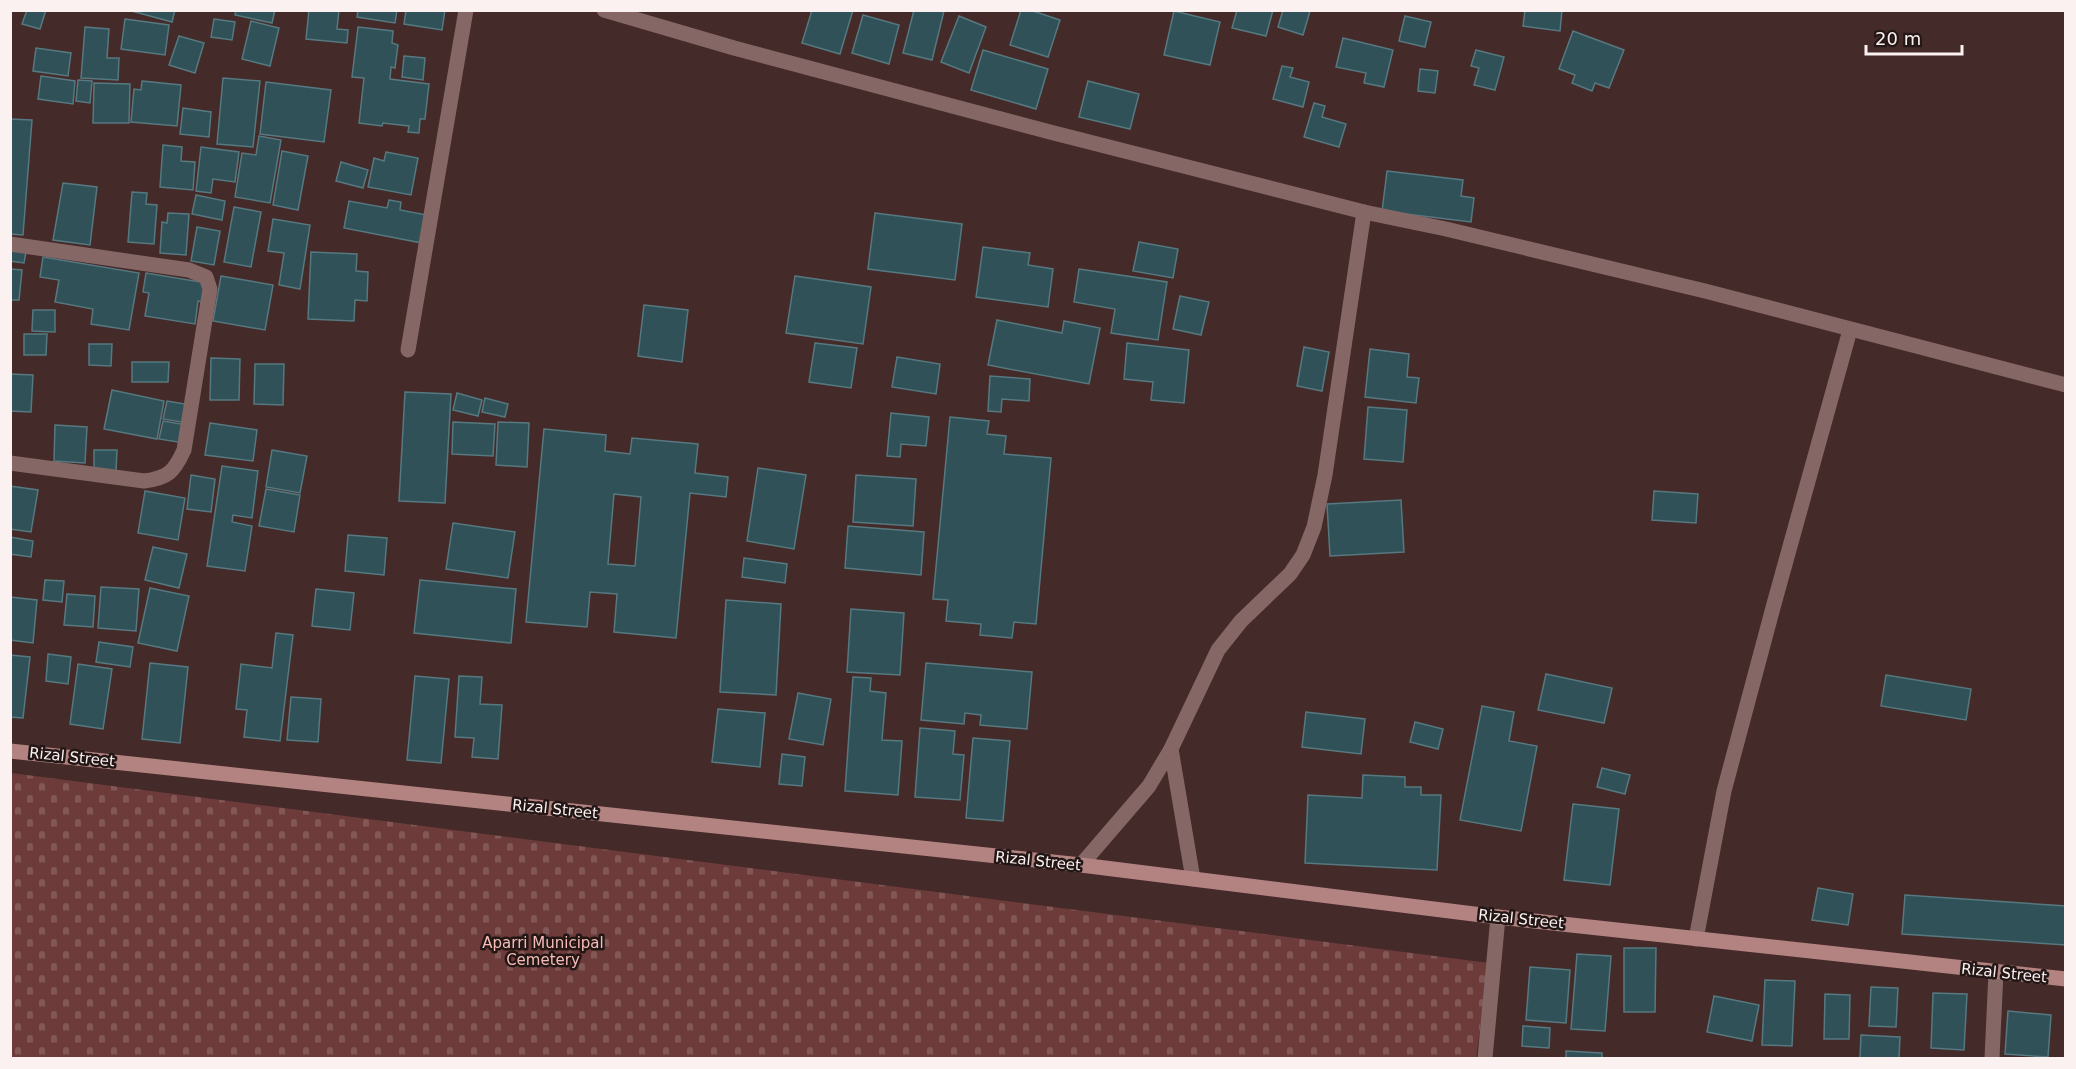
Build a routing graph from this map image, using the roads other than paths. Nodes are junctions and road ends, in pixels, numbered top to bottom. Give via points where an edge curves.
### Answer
1 (466, 10) edge
2 (604, 10) edge
3 (1364, 212) junction
4 (10, 244) edge
5 (1850, 330) junction
6 (408, 350) dead end
7 (2066, 385) edge
8 (10, 463) edge
9 (1171, 749) junction
10 (10, 751) edge
11 (1081, 865) junction
12 (1193, 879) junction
13 (1498, 917) junction
14 (1696, 939) junction
15 (1996, 972) junction
16 (2066, 979) edge
17 (1485, 1059) edge
18 (1992, 1059) edge

1 - 6 street
2 - 3 street via 734,48
3 - 5 street via 1705,291
3 - 9 street via 1314,527 1290,574 1241,621 1218,650
4 - 8 street via 189,270 206,277 210,289 184,450 169,474 144,481
5 - 7 street
5 - 14 street via 1724,791
9 - 11 street via 1149,786
9 - 12 street
10 - 11 main road, Rizal Street
11 - 12 main road, Rizal Street
12 - 13 main road, Rizal Street
13 - 14 main road, Rizal Street
13 - 17 street
14 - 15 main road, Rizal Street
15 - 16 main road, Rizal Street
15 - 18 street

